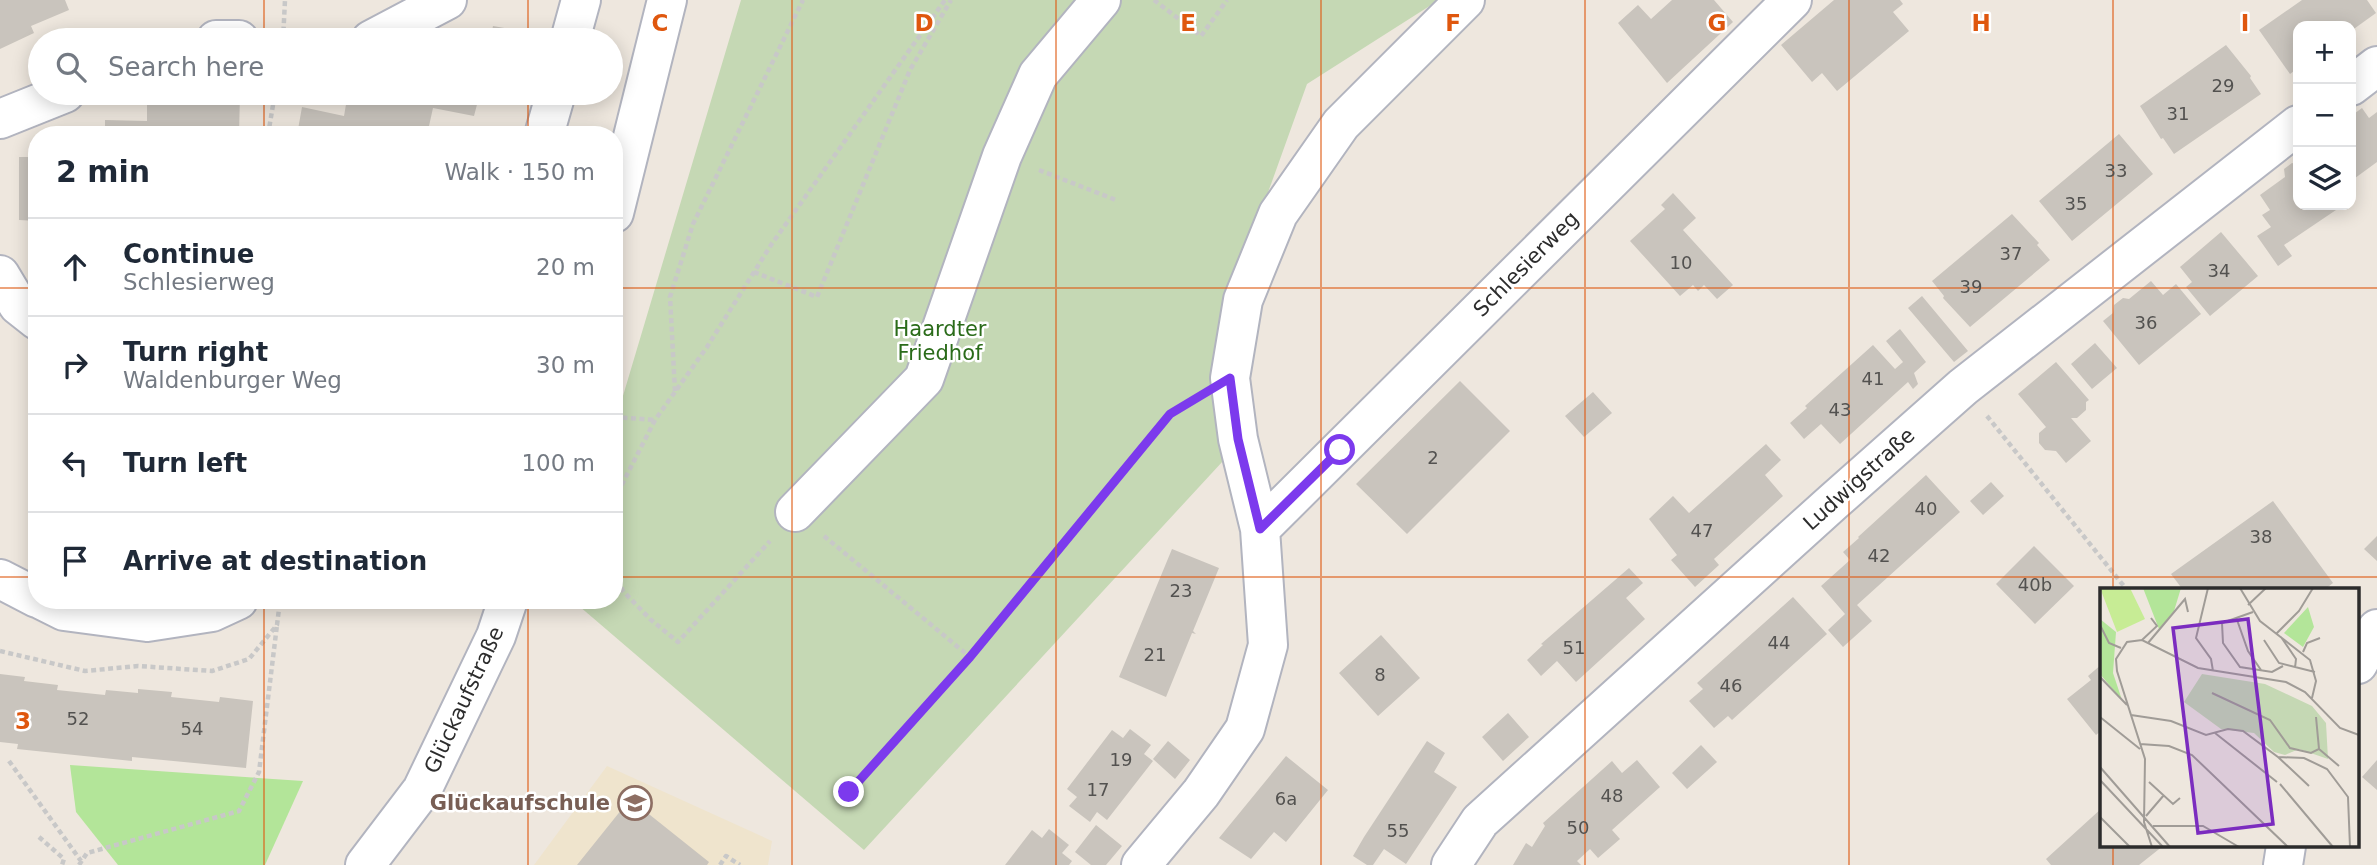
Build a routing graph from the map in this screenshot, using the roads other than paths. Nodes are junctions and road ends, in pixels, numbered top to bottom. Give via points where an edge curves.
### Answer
1 (447, 0) edge
2 (581, 0) edge
3 (667, 0) edge
4 (1101, 0) edge
5 (1465, 0) edge
6 (1792, 0) edge
7 (393, 28) edge
8 (573, 28) edge
9 (2377, 66) edge
10 (2354, 84) edge
11 (35, 105) edge
12 (553, 105) edge
13 (0, 119) edge
14 (547, 126) edge
15 (2293, 129) edge
16 (623, 177) edge
17 (0, 275) edge
18 (28, 313) edge
19 (795, 512) road end
20 (1260, 529) junction
21 (0, 579) edge
22 (28, 593) edge
23 (60, 609) edge
24 (218, 609) edge
25 (505, 609) edge
26 (2377, 629) edge
27 (2360, 660) edge
28 (365, 865) edge
29 (1141, 865) edge
30 (1451, 865) edge

1 - 7 street
2 - 8 street
3 - 16 street
4 - 19 street via 1038,75 1002,156 924,379
5 - 20 street via 1341,124 1278,214 1242,300 1230,378 1238,439
6 - 20 street, Schlesierweg
9 - 10 street
11 - 13 street
12 - 14 street
15 - 30 street, Ludwigstraße via 1963,387 1480,821
17 - 18 street
20 - 29 street via 1268,645 1245,729 1201,793
21 - 22 street
23 - 24 street via 147,622
25 - 28 street, Glückaufstraße via 422,790
26 - 27 street

